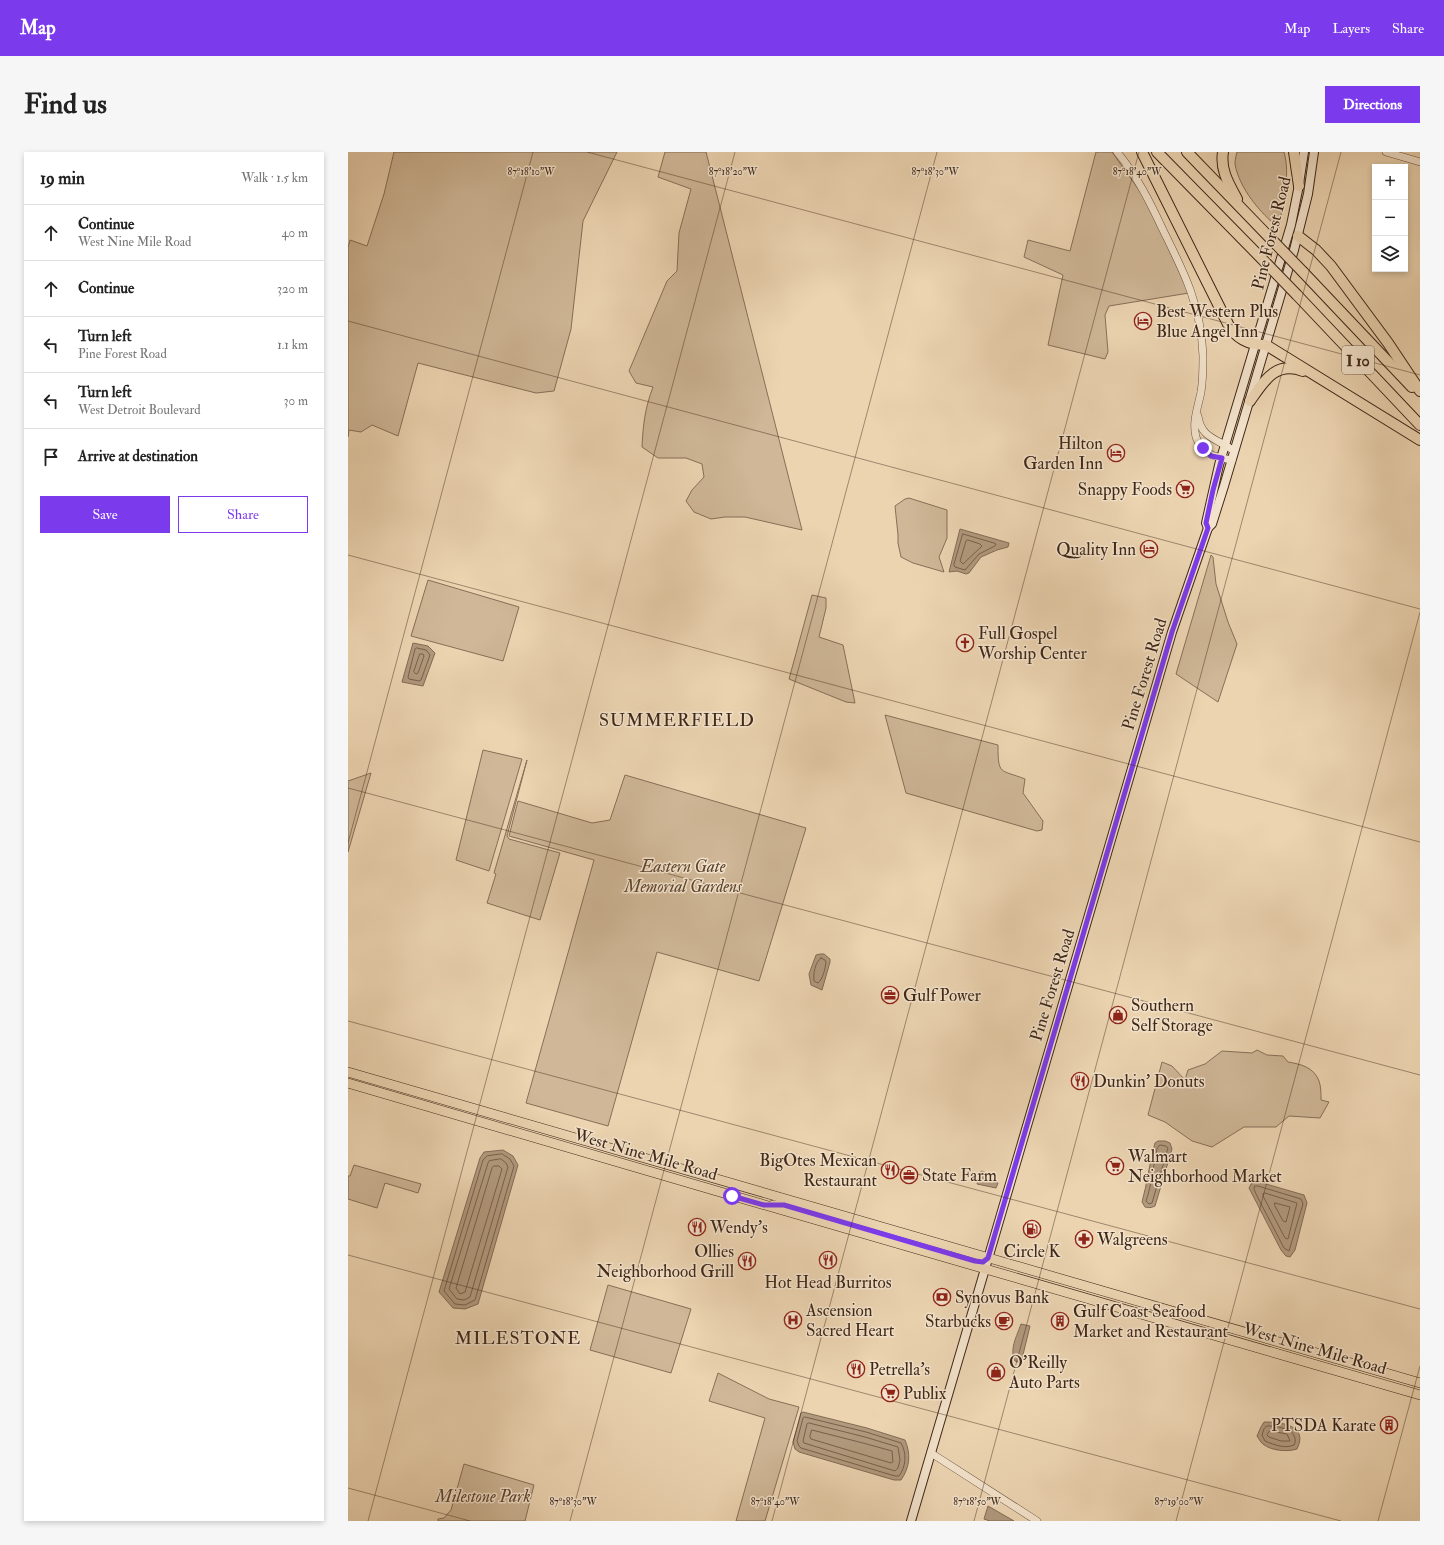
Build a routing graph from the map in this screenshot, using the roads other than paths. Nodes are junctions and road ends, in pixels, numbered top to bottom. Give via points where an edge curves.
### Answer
1 (1117, 152) edge
2 (1142, 152) edge
3 (1158, 152) edge
4 (1187, 152) edge
5 (1222, 152) edge
6 (1294, 152) edge
7 (1304, 152) edge
8 (1314, 152) edge
9 (1386, 152) edge
10 (1420, 162) edge
11 (1299, 186) junction
12 (1244, 212) junction
13 (1298, 236) junction
14 (1261, 345) junction
15 (1318, 377) junction
16 (1420, 391) edge
17 (1420, 396) edge
18 (1250, 401) junction
19 (1197, 411) junction
20 (1420, 425) edge
21 (1231, 428) junction
22 (1213, 438) junction
23 (1420, 440) edge
24 (1226, 445) junction
25 (1234, 451) junction
26 (1222, 458) junction
27 (1232, 460) junction
28 (1208, 528) junction
29 (348, 1072) edge
30 (348, 1078) edge
31 (348, 1083) edge
32 (425, 1094) junction
33 (446, 1112) junction
34 (543, 1128) junction
35 (552, 1143) junction
36 (640, 1156) junction
37 (626, 1165) junction
38 (736, 1184) junction
39 (764, 1205) junction
40 (988, 1258) junction
41 (985, 1269) junction
42 (1113, 1294) junction
43 (1107, 1304) junction
44 (1204, 1320) junction
45 (1240, 1343) junction
46 (1342, 1360) junction
47 (1353, 1376) junction
48 (1420, 1383) edge
49 (1420, 1388) edge
50 (1420, 1396) edge
51 (931, 1453) junction
52 (911, 1521) edge
53 (1037, 1521) edge

1 - 19 street via 1145,192 1184,272 1198,310 1203,368
2 - 14 highway via 1230,329 1240,338
3 - 20 highway, I 10, bridge
4 - 12 highway, I 10
5 - 12 highway via 1225,176
6 - 11 highway
7 - 11 main road, Pine Forest Road
8 - 13 main road, Pine Forest Road
9 - 10 street
11 - 14 main road, Pine Forest Road
12 - 17 highway, I 10, bridge
13 - 14 main road, Pine Forest Road
13 - 16 highway via 1331,266
14 - 15 highway
14 - 18 main road, Pine Forest Road
14 - 21 main road, Pine Forest Road
15 - 18 highway via 1298,368 1276,371 1263,382
15 - 23 highway
18 - 25 main road, Pine Forest Road
19 - 22 street via 1202,431
19 - 26 street via 1195,427 1199,443 1211,456
21 - 22 street via 1226,435
21 - 24 main road, Pine Forest Road
22 - 24 street
24 - 25 street
24 - 26 main road, Pine Forest Road
25 - 27 main road, Pine Forest Road
26 - 27 street
26 - 28 main road, Pine Forest Road via 1206,523
27 - 28 main road, Pine Forest Road via 1212,524
28 - 40 main road, Pine Forest Road via 1172,632
29 - 32 main road, West Nine Mile Road
30 - 32 main road via 407,1095 418,1097
31 - 33 main road, West Nine Mile Road
32 - 34 main road, West Nine Mile Road
33 - 34 main road via 464,1111 528,1130
33 - 35 main road, West Nine Mile Road
34 - 36 main road, West Nine Mile Road
35 - 36 main road via 564,1140 624,1158 636,1159
35 - 37 main road, West Nine Mile Road
36 - 38 main road, West Nine Mile Road
37 - 38 main road via 639,1162 720,1185
37 - 39 main road, West Nine Mile Road
38 - 40 main road, West Nine Mile Road
39 - 40 main road via 784,1205 975,1261 983,1262
39 - 41 main road, West Nine Mile Road
40 - 41 main road, Pine Forest Road
40 - 42 main road, West Nine Mile Road
41 - 42 main road via 991,1265 1097,1295
41 - 43 main road, West Nine Mile Road
41 - 51 main road, Pine Forest Road
42 - 44 main road, West Nine Mile Road
43 - 44 main road via 1121,1302 1192,1322
43 - 45 main road, West Nine Mile Road
44 - 46 main road, West Nine Mile Road
45 - 46 main road via 1256,1341 1329,1363
45 - 47 main road, West Nine Mile Road
46 - 48 main road, West Nine Mile Road
47 - 49 main road via 1358,1371 1365,1372
47 - 50 main road, West Nine Mile Road
51 - 52 main road, Pine Forest Road
51 - 53 street

